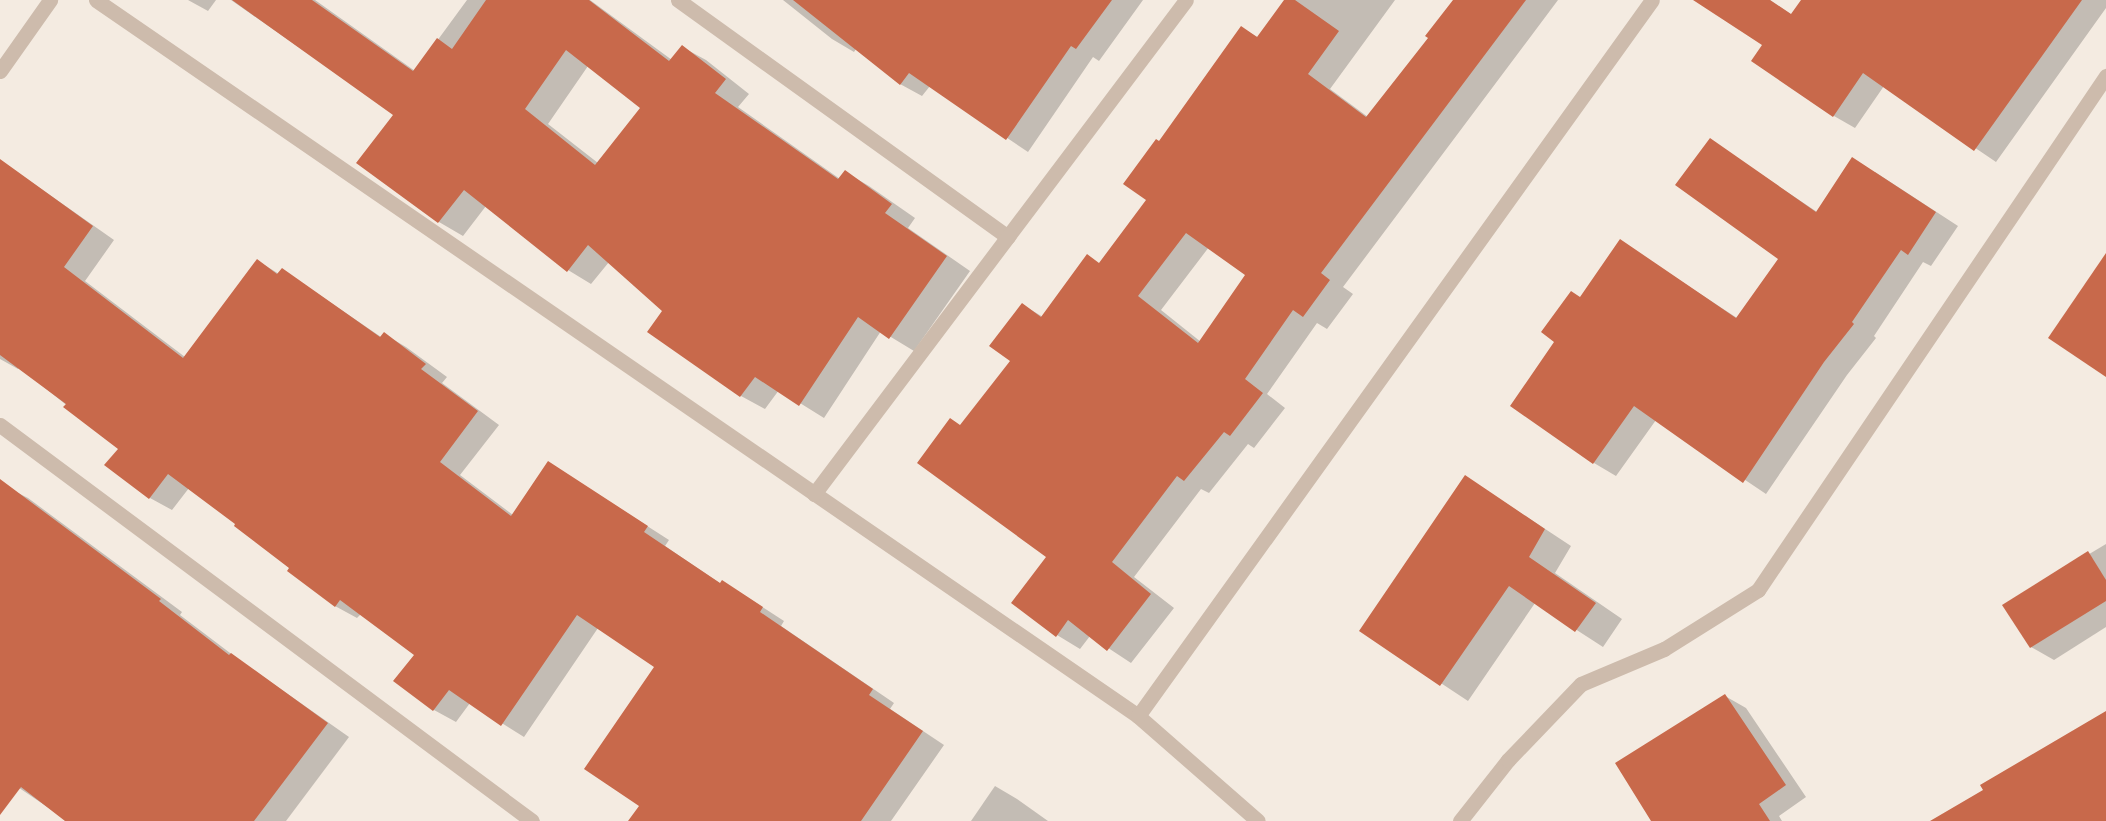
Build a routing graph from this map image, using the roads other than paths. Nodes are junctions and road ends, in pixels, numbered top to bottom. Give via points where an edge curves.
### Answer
1 (50, 0) edge
2 (96, 0) edge
3 (678, 0) edge
4 (1186, 0) edge
5 (1652, 0) edge
6 (0, 71) edge
7 (2106, 76) edge
8 (1008, 237) junction
9 (0, 425) edge
10 (814, 494) junction
11 (1138, 716) junction
12 (532, 821) edge
13 (1258, 821) edge
14 (1460, 821) edge

1 - 6 street
2 - 10 street
3 - 8 street
4 - 8 street
5 - 11 street
7 - 14 street via 1758,590 1664,649 1581,684 1508,760
8 - 10 street
9 - 12 street
10 - 11 street
11 - 13 street

